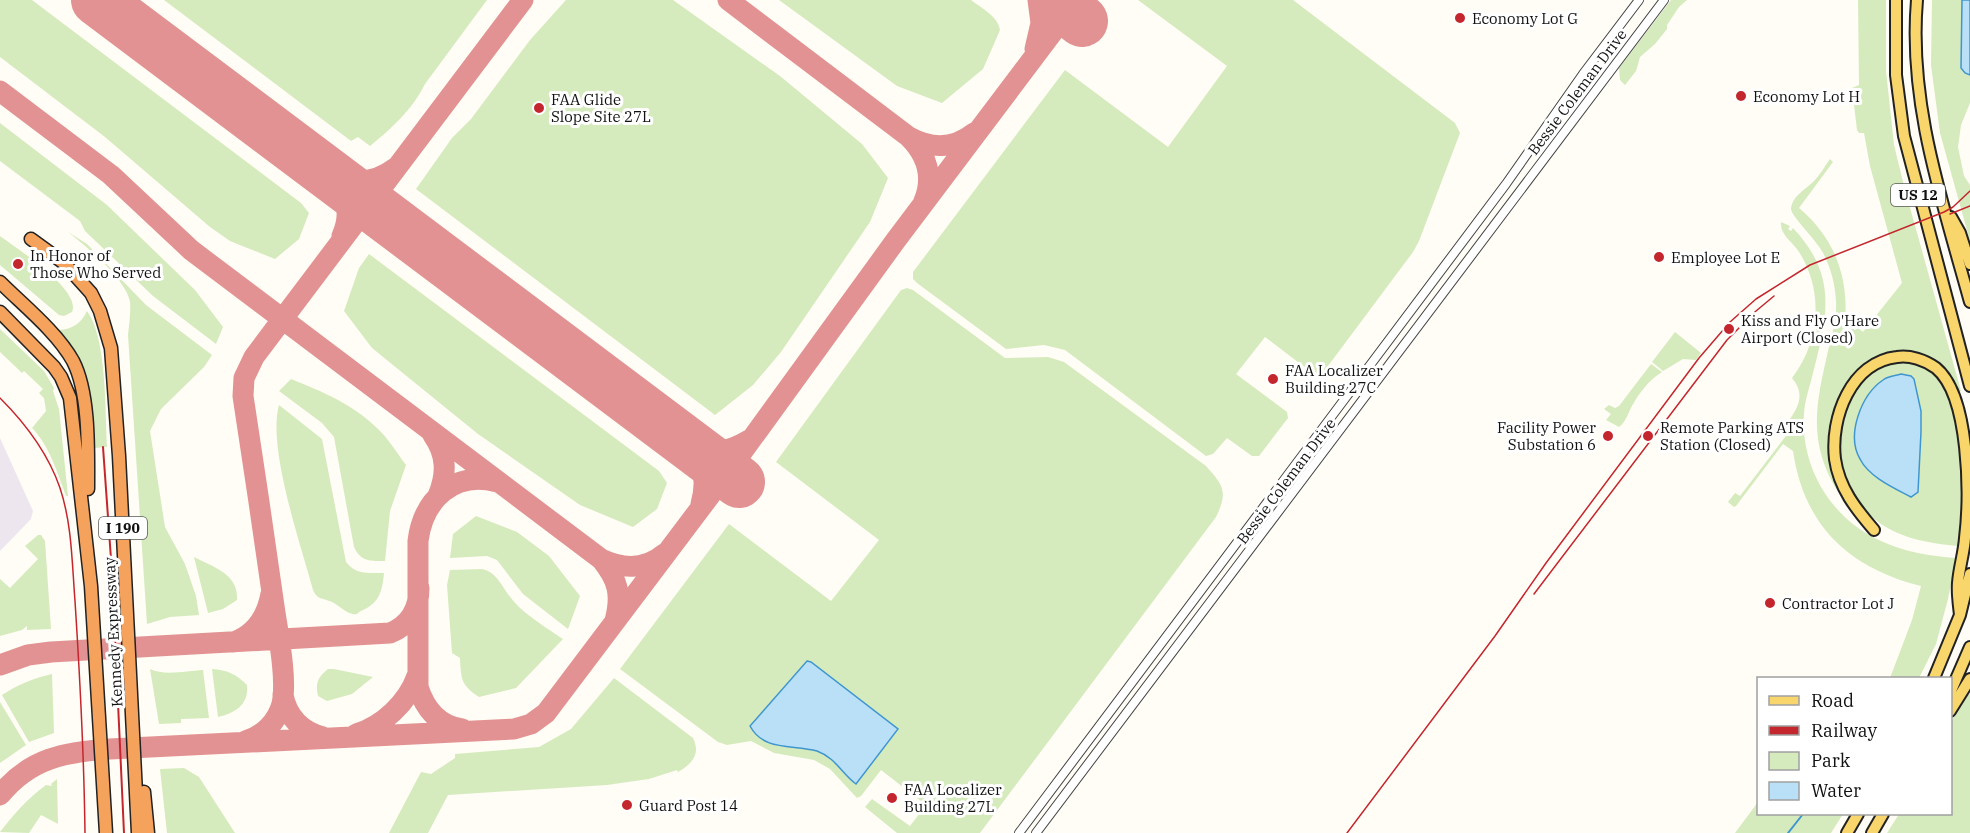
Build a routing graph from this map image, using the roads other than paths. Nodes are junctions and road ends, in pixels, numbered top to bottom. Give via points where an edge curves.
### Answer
1 (1639, 0) edge
2 (1664, 0) edge
3 (1896, 0) edge
4 (1917, 0) edge
5 (1944, 206) junction
6 (31, 239) dead end
7 (1970, 264) edge
8 (0, 282) edge
9 (1970, 302) edge
10 (0, 312) edge
11 (1970, 386) edge
12 (1874, 530) dead end
13 (87, 548) junction
14 (1970, 574) edge
15 (1960, 615) junction
16 (1970, 647) edge
17 (1934, 677) edge
18 (1970, 679) edge
19 (1952, 688) edge
20 (132, 699) junction
21 (1952, 708) edge
22 (1857, 815) edge
23 (1882, 815) edge
24 (106, 833) edge
25 (138, 833) edge
26 (148, 833) edge
27 (1019, 833) edge
28 (1036, 833) edge
29 (1847, 833) edge
30 (1872, 833) edge

1 - 27 street, Bessie Coleman Drive via 1499,194
2 - 28 street, Bessie Coleman Drive
3 - 11 main road, US 12 via 1896,75 1904,136
4 - 5 main road, US 12 via 1920,98
5 - 7 main road via 1960,233
5 - 9 main road, US 12
6 - 20 highway, Kennedy Expressway / I 190 via 64,263 91,293 106,328 112,358
8 - 13 highway via 59,341 81,382 88,469
10 - 13 highway via 54,368 66,387
12 - 15 main road via 1850,500 1838,474 1834,448 1837,420 1846,396 1867,370 1884,360 1910,357 1929,364 1945,377 1960,412 1968,465 1967,515 1957,586
13 - 24 highway, Kennedy Expressway / I 190
14 - 15 main road
15 - 17 main road
16 - 19 main road
18 - 21 main road
20 - 25 highway, Kennedy Expressway / I 190
20 - 26 highway
22 - 29 main road
23 - 30 main road

